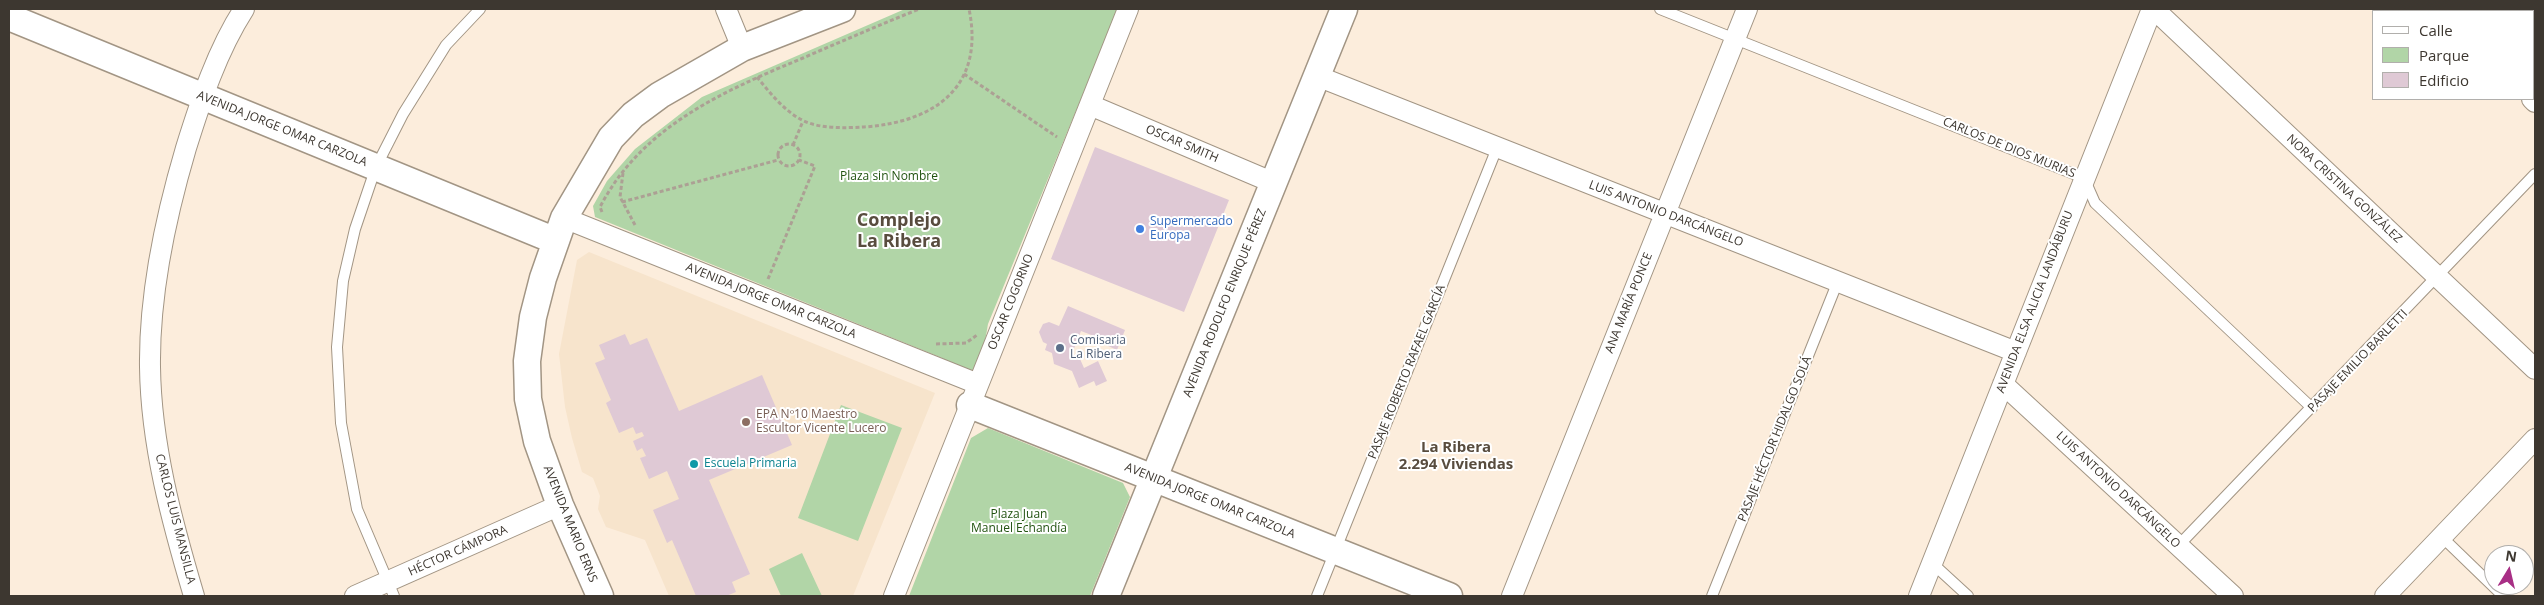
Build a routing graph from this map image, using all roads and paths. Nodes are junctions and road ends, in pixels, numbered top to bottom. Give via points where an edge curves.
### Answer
1 (244, 9) edge
2 (480, 9) edge
3 (726, 9) edge
4 (842, 9) edge
5 (918, 9) edge
6 (970, 9) edge
7 (1128, 9) edge
8 (1344, 9) edge
9 (1660, 9) edge
10 (1746, 9) edge
11 (2153, 9) edge
12 (14, 22) edge
13 (1734, 39) junction
14 (742, 48) junction
15 (964, 74) junction
16 (1317, 76) junction
17 (757, 77) junction
18 (202, 96) junction
19 (1090, 106) junction
20 (803, 120) junction
21 (1062, 140) dead end
22 (793, 145) junction
23 (1497, 148) junction
24 (778, 160) junction
25 (800, 160) junction
26 (376, 167) junction
27 (623, 172) junction
28 (2535, 174) edge
29 (2084, 178) junction
30 (1274, 183) junction
31 (622, 202) junction
32 (1665, 214) junction
33 (610, 216) dead end
34 (628, 223) dead end
35 (560, 229) junction
36 (759, 276) dead end
37 (2438, 277) junction
38 (768, 280) junction
39 (1838, 281) junction
40 (777, 284) dead end
41 (980, 341) dead end
42 (936, 349) dead end
43 (2016, 352) junction
44 (2535, 369) edge
45 (2003, 384) junction
46 (974, 394) junction
47 (2312, 408) junction
48 (2535, 439) edge
49 (1153, 478) junction
50 (560, 505) junction
51 (2442, 536) junction
52 (2178, 546) junction
53 (1335, 551) junction
54 (1932, 563) junction
55 (391, 590) edge
56 (194, 596) edge
57 (356, 596) edge
58 (600, 596) edge
59 (894, 596) edge
60 (1106, 596) edge
61 (1317, 596) edge
62 (1449, 596) edge
63 (1512, 596) edge
64 (1712, 596) edge
65 (1919, 596) edge
66 (1968, 596) edge
67 (2232, 596) edge
68 (2385, 596) edge
69 (2503, 596) edge

1 - 18 street, CARLOS LUIS MANSILLA
2 - 26 lane via 446,45 403,114
3 - 14 street
4 - 14 street, AVENIDA MARIO ERNS
5 - 17 path
6 - 15 path via 973,46
7 - 19 street, OSCAR COGORNO
8 - 16 street, AVENIDA RODOLFO ENRIQUE PÉREZ
9 - 13 lane, CARLOS DE DIOS MURIAS
10 - 13 street, ANA MARÍA PONCE
11 - 29 street, AVENIDA ELSA ALICIA LANDÁBURU
11 - 37 street, NORA CRISTINA GONZÁLEZ
12 - 18 street, AVENIDA JORGE OMAR CARZOLA
13 - 29 lane, CARLOS DE DIOS MURIAS
13 - 32 street, ANA MARÍA PONCE
14 - 35 street, AVENIDA MARIO ERNS via 660,95 633,115 611,138
15 - 20 path via 946,101 922,114 880,126 814,124
15 - 21 path
16 - 23 street, LUIS ANTONIO DARCÁNGELO
16 - 30 street, AVENIDA RODOLFO ENRIQUE PÉREZ
17 - 20 path via 776,100
17 - 27 path via 713,97 694,110 657,137
18 - 26 street, AVENIDA JORGE OMAR CARZOLA
18 - 56 street, CARLOS LUIS MANSILLA via 170,201 159,257 152,311 150,367 156,436 166,489
19 - 30 street, OSCAR SMITH
19 - 46 street, OSCAR COGORNO
20 - 22 path
22 - 24 path via 779,148
22 - 25 path via 800,153
23 - 32 street, LUIS ANTONIO DARCÁNGELO
23 - 53 lane, PASAJE ROBERTO RAFAEL GARCÍA
24 - 25 path via 794,166
24 - 31 path
25 - 38 path via 815,166
26 - 35 street, AVENIDA JORGE OMAR CARZOLA
26 - 55 lane via 342,281 337,347 341,424 357,509
27 - 31 path
27 - 33 path via 600,207 601,212
28 - 37 lane, PASAJE EMILIO BARLETTI
29 - 43 street, AVENIDA ELSA ALICIA LANDÁBURU
29 - 47 lane, CARLOS DE DIOS MURIAS via 2095,203
30 - 49 street, AVENIDA RODOLFO ENRIQUE PÉREZ
31 - 34 path via 636,226
32 - 39 street, LUIS ANTONIO DARCÁNGELO
32 - 63 street, ANA MARÍA PONCE
35 - 46 street, AVENIDA JORGE OMAR CARZOLA
35 - 50 street, AVENIDA MARIO ERNS via 533,317 528,370 528,399 537,441
36 - 38 path
37 - 44 street, NORA CRISTINA GONZÁLEZ
37 - 47 lane, PASAJE EMILIO BARLETTI
38 - 40 path
39 - 43 street, LUIS ANTONIO DARCÁNGELO
39 - 64 lane, PASAJE HÉCTOR HIDALGO SOLÁ
41 - 42 path via 983,331 966,343 930,345
43 - 45 street, AVENIDA ELSA ALICIA LANDÁBURU
45 - 52 street, LUIS ANTONIO DARCÁNGELO
45 - 54 street, AVENIDA ELSA ALICIA LANDÁBURU
46 - 49 street, AVENIDA JORGE OMAR CARZOLA
46 - 59 street, OSCAR COGORNO
47 - 52 lane, PASAJE EMILIO BARLETTI
48 - 51 street
49 - 53 street, AVENIDA JORGE OMAR CARZOLA
49 - 60 street, AVENIDA RODOLFO ENRIQUE PÉREZ
50 - 55 street, HÉCTOR CÁMPORA
50 - 58 street, AVENIDA MARIO ERNS
51 - 68 street
51 - 69 lane
52 - 67 street, LUIS ANTONIO DARCÁNGELO
53 - 61 lane, PASAJE ROBERTO RAFAEL GARCÍA
53 - 62 street, AVENIDA JORGE OMAR CARZOLA
54 - 65 street, AVENIDA ELSA ALICIA LANDÁBURU
54 - 66 lane
55 - 57 street, HÉCTOR CÁMPORA

